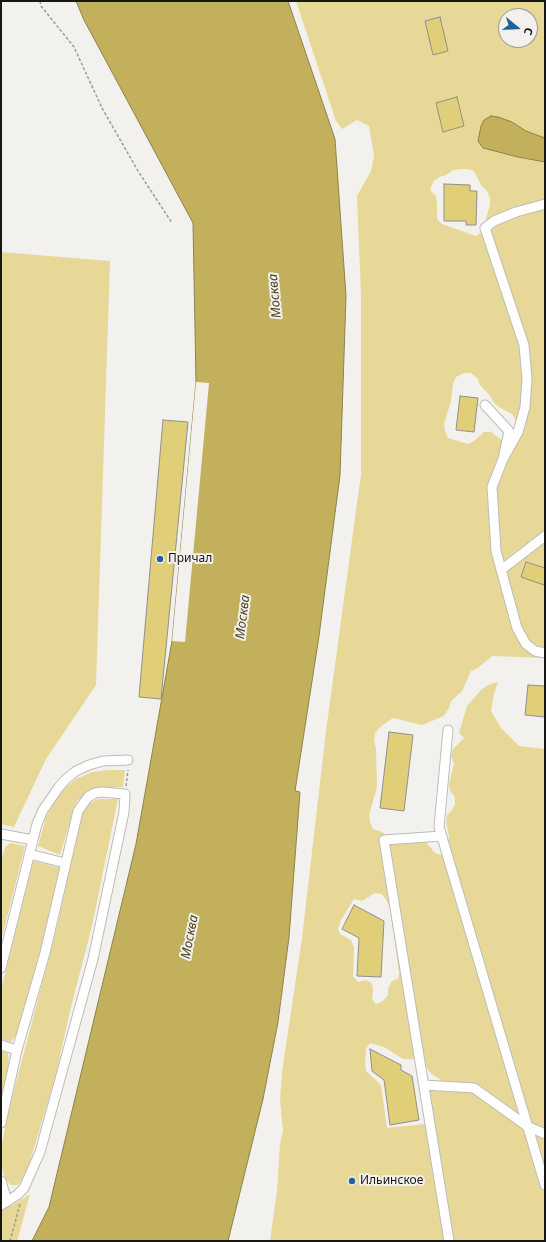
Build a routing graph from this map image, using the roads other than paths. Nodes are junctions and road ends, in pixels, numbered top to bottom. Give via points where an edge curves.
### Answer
1 (545, 204) edge
2 (484, 405) dead end
3 (503, 459) junction
4 (545, 536) edge
5 (501, 570) junction
6 (545, 653) edge
7 (448, 730) dead end
8 (128, 760) road end
9 (1, 835) edge
10 (442, 836) junction
11 (33, 840) junction
12 (29, 854) junction
13 (65, 863) junction
14 (1, 968) edge
15 (1, 1045) edge
16 (17, 1050) junction
17 (424, 1084) junction
18 (1, 1123) edge
19 (528, 1126) junction
20 (545, 1134) edge
21 (1, 1180) edge
22 (545, 1185) edge
23 (4, 1204) edge
24 (449, 1241) edge

1 - 3 street via 516,212 494,221 485,228 524,345 527,379 525,407 518,432
2 - 3 street via 508,431
3 - 5 street via 492,487 496,551
4 - 5 street
5 - 6 street via 517,628 526,644 535,651
7 - 10 street via 439,827
8 - 11 street via 103,761 89,765 66,779 43,810
9 - 11 street
10 - 17 street via 384,840
10 - 19 street
11 - 12 street
12 - 13 street
12 - 14 street
13 - 16 street via 45,953
13 - 23 street via 78,811 83,803 98,792 125,794 124,812 93,959 40,1152 24,1188
15 - 16 street
16 - 18 street
17 - 19 street via 474,1088
17 - 24 street
19 - 20 street
19 - 22 street
21 - 23 street

